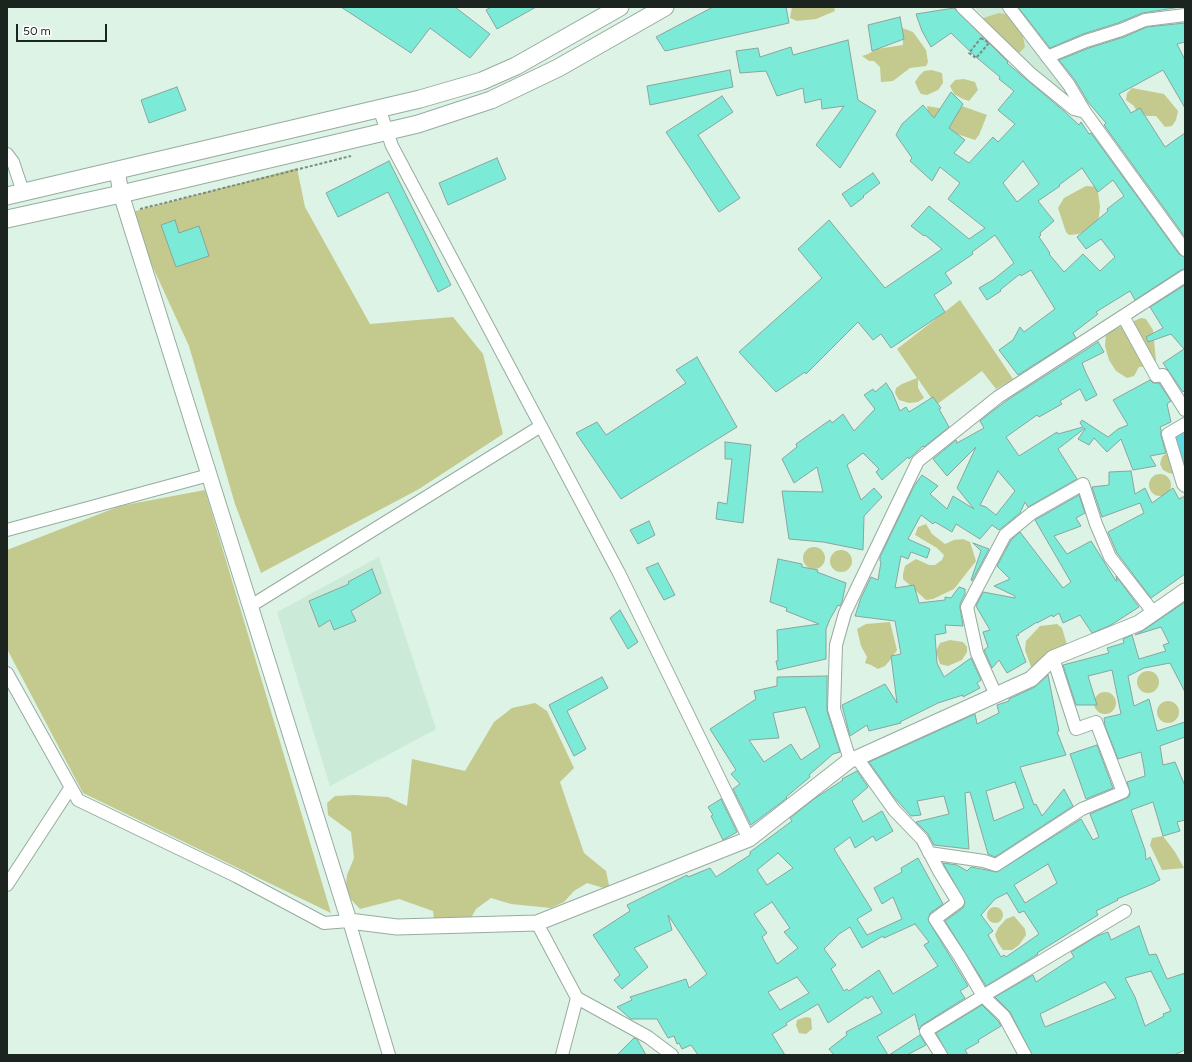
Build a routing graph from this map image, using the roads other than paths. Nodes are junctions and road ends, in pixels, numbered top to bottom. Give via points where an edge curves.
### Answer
1 (620, 7) edge
2 (665, 7) edge
3 (962, 7) edge
4 (1009, 7) edge
5 (1185, 15) edge
6 (1047, 57) junction
7 (482, 81) junction
8 (491, 100) junction
9 (379, 108) junction
10 (1085, 112) junction
11 (385, 131) junction
12 (7, 154) edge
13 (117, 170) junction
14 (15, 194) edge
15 (121, 194) junction
16 (7, 219) edge
17 (1185, 250) edge
18 (1185, 276) edge
19 (1123, 316) junction
20 (1185, 410) edge
21 (1185, 424) edge
22 (541, 426) junction
23 (209, 475) junction
24 (1185, 486) edge
25 (7, 530) edge
26 (1185, 591) edge
27 (257, 602) dead end
28 (1153, 612) junction
29 (1053, 658) junction
30 (7, 673) edge
31 (996, 695) junction
32 (854, 759) junction
33 (71, 787) junction
34 (749, 839) junction
35 (929, 853) junction
36 (7, 885) edge
37 (1125, 911) dead end
38 (349, 921) junction
39 (537, 923) junction
40 (983, 996) junction
41 (577, 998) junction
42 (389, 1055) edge
43 (562, 1055) edge
44 (672, 1055) edge
45 (941, 1055) edge
46 (1025, 1055) edge

1 - 7 main road via 516,66
2 - 8 main road via 558,68
3 - 10 street via 1032,74 1074,109
4 - 6 street
5 - 6 street via 1145,20
6 - 10 street via 1069,85
7 - 8 main road
7 - 9 main road
8 - 11 main road via 418,124
9 - 11 street
9 - 13 main road
10 - 17 street
11 - 15 main road
11 - 22 street
12 - 14 street via 13,162
13 - 14 main road
13 - 15 street
15 - 16 main road
15 - 23 street
18 - 19 street
19 - 20 street via 1156,376 1163,375
19 - 32 street via 998,397 918,461 845,613 836,645 834,709
21 - 24 street via 1168,434
22 - 27 street
22 - 34 street via 619,573
23 - 25 street
23 - 38 street
26 - 28 street
28 - 29 street via 1139,623
28 - 31 street via 1110,557 1083,484 1032,512 1005,535 967,607 977,653
29 - 31 street via 1031,679
29 - 35 street via 1076,729 1096,722 1123,792 1082,809 996,865
30 - 33 street
31 - 32 street
32 - 34 street
32 - 35 street via 894,810 922,838
33 - 36 street
33 - 38 street via 78,800 236,876 324,923
34 - 39 street
35 - 40 street via 958,902 935,919
37 - 40 street
38 - 39 street via 397,927
38 - 42 street
39 - 41 street
40 - 45 street via 926,1031
40 - 46 street via 1004,1016
41 - 43 street
41 - 44 street via 648,1037

